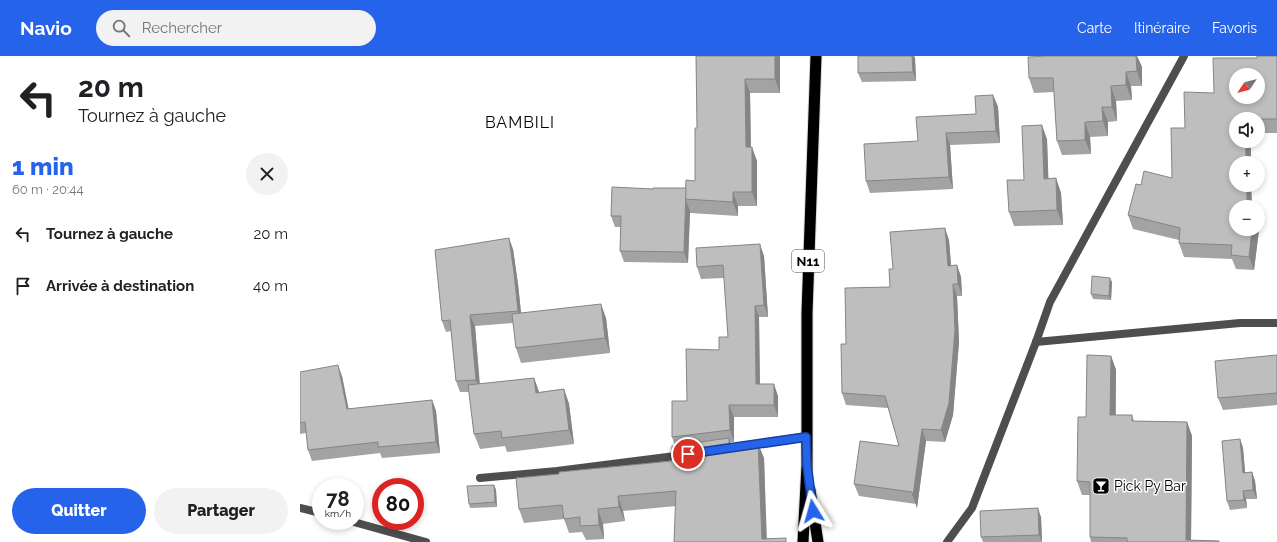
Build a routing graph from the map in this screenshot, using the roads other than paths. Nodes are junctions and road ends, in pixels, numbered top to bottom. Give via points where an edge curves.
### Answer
1 (816, 56) edge
2 (1184, 56) edge
3 (1277, 323) edge
4 (1036, 342) junction
5 (806, 437) junction
6 (711, 451) edge
7 (689, 454) edge
8 (807, 465) junction
9 (480, 478) dead end
10 (300, 508) edge
11 (312, 511) edge
12 (364, 525) edge
13 (426, 542) edge
14 (803, 542) edge
15 (818, 542) edge
16 (947, 542) edge

1 - 5 highway, N11 via 807,306
2 - 4 street via 1050,302
3 - 4 street via 1240,323
4 - 16 street via 972,508
5 - 6 street
5 - 8 highway, N11
7 - 9 street
8 - 14 highway, N11
8 - 15 highway, N11
10 - 11 street
12 - 13 street

